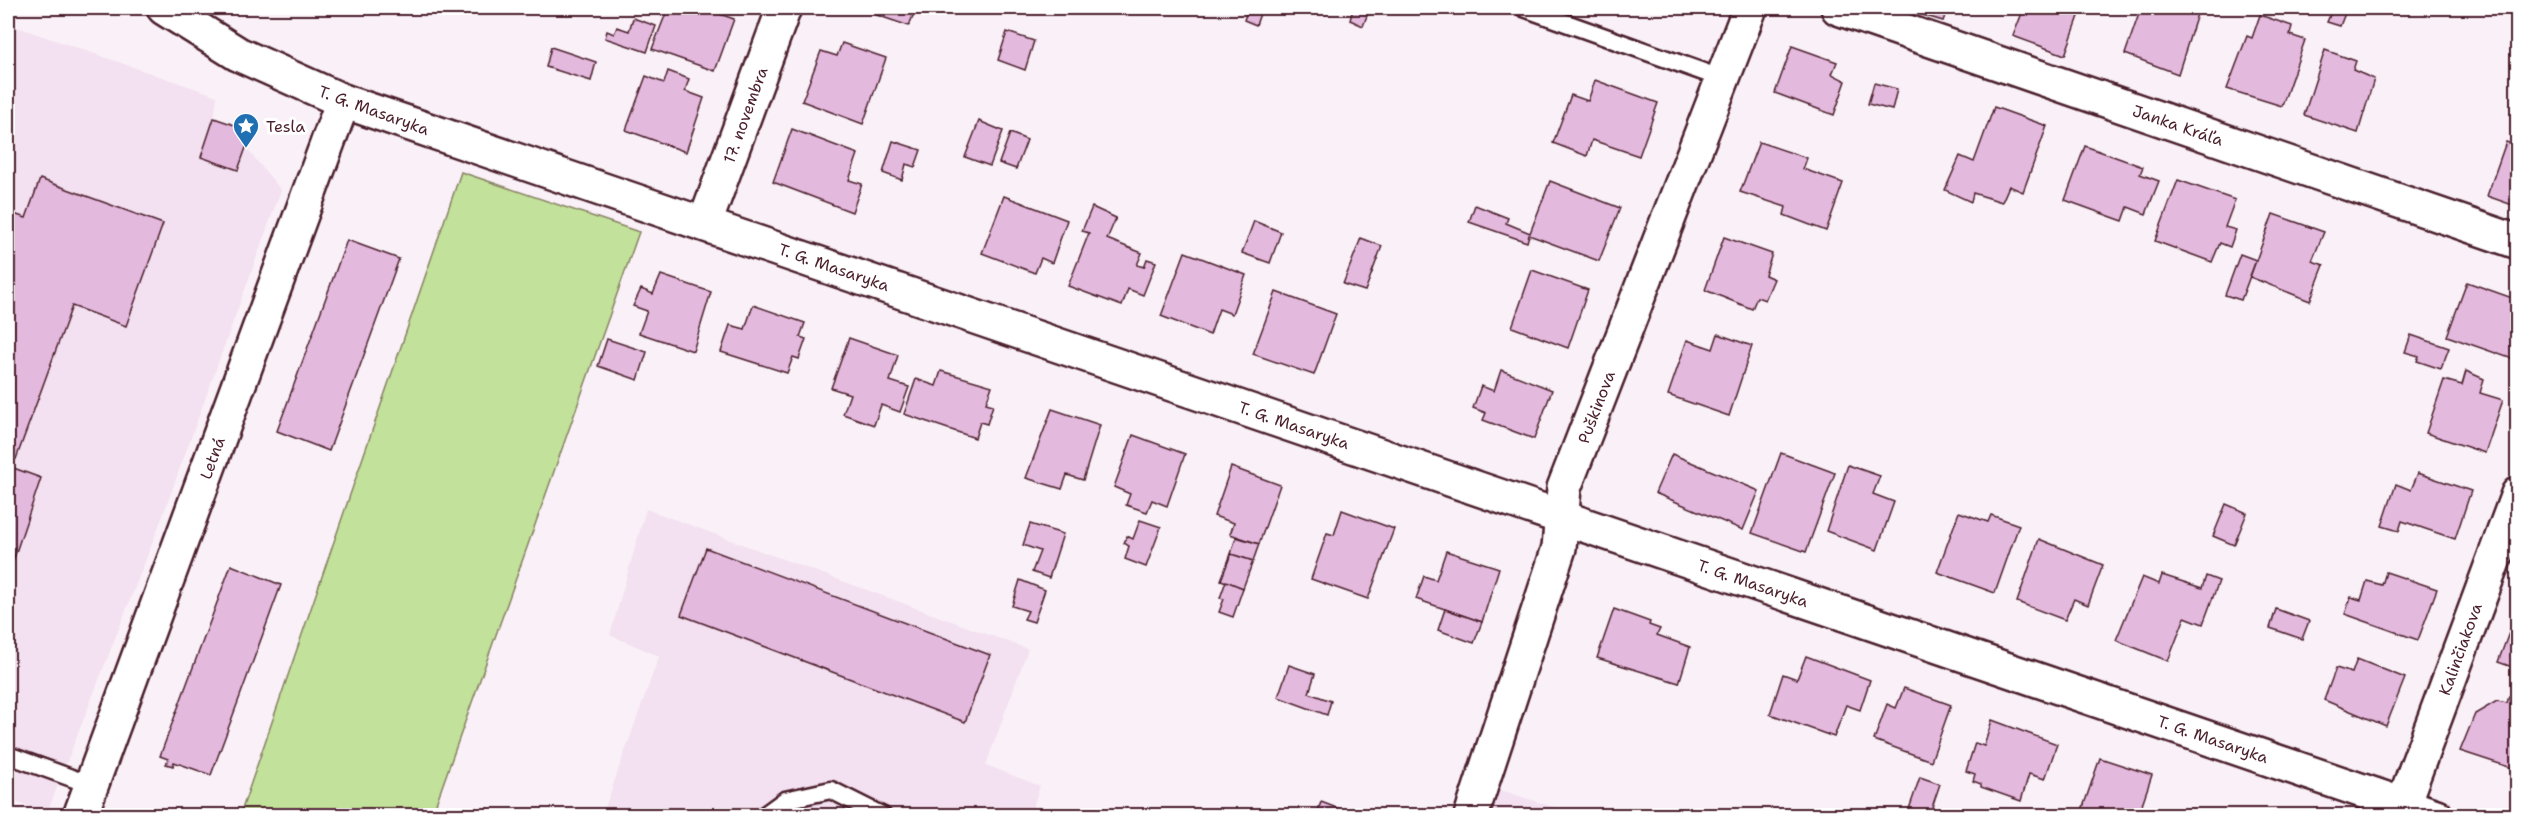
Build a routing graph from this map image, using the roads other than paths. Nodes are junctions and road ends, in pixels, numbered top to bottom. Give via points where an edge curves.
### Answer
1 (164, 8) edge
2 (784, 8) edge
3 (1524, 8) edge
4 (1750, 8) edge
5 (1838, 8) edge
6 (1723, 79) junction
7 (343, 102) junction
8 (705, 223) junction
9 (2517, 242) edge
10 (2517, 494) edge
11 (1561, 517) junction
12 (8, 755) edge
13 (91, 785) junction
14 (2403, 804) junction
15 (80, 816) edge
16 (763, 816) edge
17 (883, 816) edge
18 (1471, 816) edge
19 (2436, 816) edge

1 - 7 street, T. G. Masaryka via 238,54
2 - 8 street, 17. novembra
3 - 6 lane
4 - 6 street, Puškinova
5 - 9 street, Janka Kráľa
6 - 11 street, Puškinova via 1564,488
7 - 8 street, T. G. Masaryka
7 - 13 street, Letná
8 - 11 street, T. G. Masaryka
10 - 14 street, Kalinčiakova
11 - 14 street, T. G. Masaryka
11 - 18 street, Puškinova via 1559,548
12 - 13 lane
13 - 15 street, Letná
14 - 19 street, T. G. Masaryka
16 - 17 lane via 785,800 831,790

